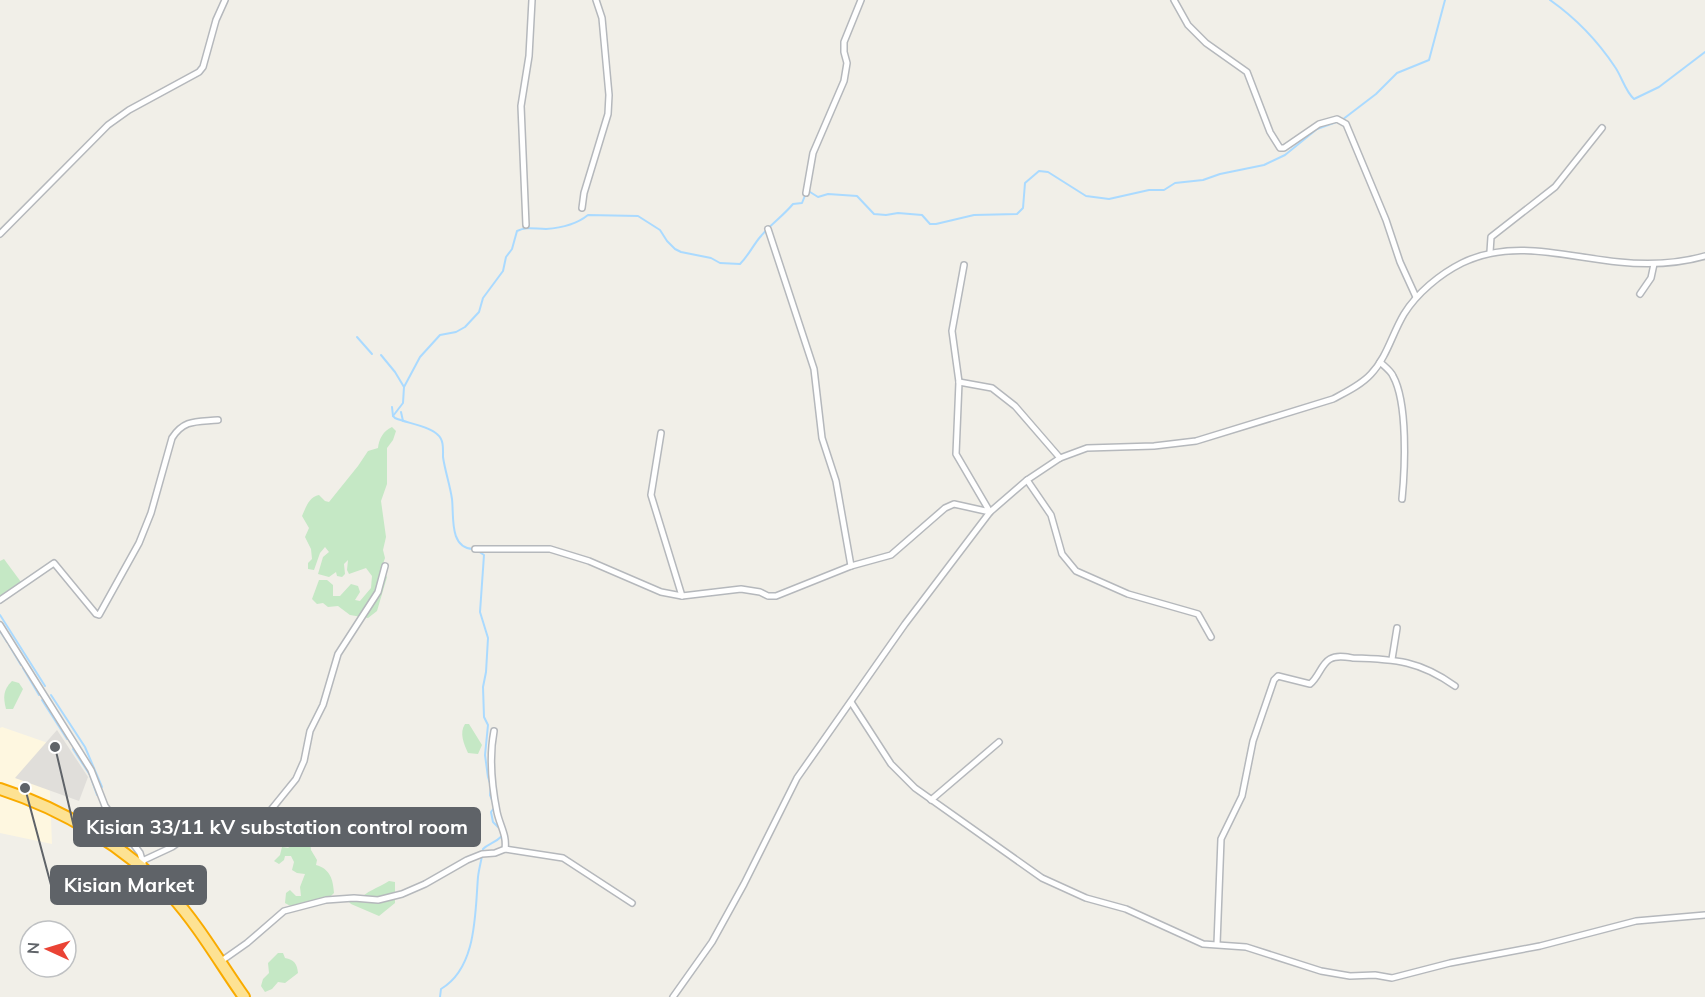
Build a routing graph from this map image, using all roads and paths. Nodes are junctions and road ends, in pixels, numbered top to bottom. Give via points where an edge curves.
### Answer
1 (225, 0) edge
2 (532, 0) edge
3 (596, 0) edge
4 (861, 0) edge
5 (1174, 0) edge
6 (1602, 128) dead end
7 (806, 193) dead end
8 (582, 208) dead end
9 (526, 225) dead end
10 (768, 229) dead end
11 (0, 234) edge
12 (1491, 252) junction
13 (1705, 256) edge
14 (1654, 264) junction
15 (964, 265) dead end
16 (1640, 294) dead end
17 (1416, 297) junction
18 (1380, 362) junction
19 (959, 382) junction
20 (218, 420) dead end
21 (661, 433) dead end
22 (1060, 458) junction
23 (1027, 480) junction
24 (1402, 499) dead end
25 (990, 512) junction
26 (475, 549) dead end
27 (386, 566) dead end
28 (851, 566) junction
29 (682, 596) junction
30 (0, 600) edge
31 (0, 625) edge
32 (1397, 628) dead end
33 (1210, 637) dead end
34 (1392, 659) junction
35 (1455, 686) dead end
36 (851, 702) junction
37 (494, 731) dead end
38 (999, 742) dead end
39 (0, 789) edge
40 (931, 800) junction
41 (505, 849) junction
42 (144, 866) junction
43 (632, 903) dead end
44 (1705, 915) edge
45 (1216, 944) junction
46 (220, 962) junction
47 (244, 997) edge
48 (673, 997) edge

1 - 11 street via 199,72 108,125
2 - 9 street via 521,106
3 - 8 street via 602,18 608,114
4 - 7 street via 844,42 844,81 813,153
5 - 17 street via 1188,25 1206,43 1247,72 1280,148 1319,124 1337,119 1346,124
6 - 12 street via 1556,187 1491,237
10 - 28 street via 814,369 822,438 836,481
12 - 14 street via 1547,251
12 - 17 street via 1461,263
13 - 14 street
14 - 16 street via 1651,278
15 - 19 street via 952,331
17 - 18 street
18 - 22 street via 1370,376 1351,390 1280,417 1196,441 1087,448
18 - 24 street via 1393,376 1401,404 1405,463
19 - 22 street via 992,388 1015,406
19 - 25 street via 956,454
20 - 30 street via 186,423 172,438 140,543 99,615 54,563
21 - 29 street via 651,495
22 - 23 street
23 - 25 street
23 - 33 street via 1051,516 1062,554 1076,571 1128,594 1198,614
25 - 28 street via 954,504 891,555
25 - 36 street
26 - 29 street via 550,549 661,592
27 - 42 street via 378,592 338,654 310,731 304,761 277,805 253,832 242,833 230,822 214,817
28 - 29 street via 776,596 741,589
31 - 42 street via 91,770 105,807 140,853
32 - 34 street
34 - 35 street via 1434,672
34 - 45 street via 1333,657 1310,684 1287,677 1274,680 1253,741 1242,796 1221,839
36 - 40 street via 891,764
36 - 48 street via 797,778 712,942
37 - 41 street via 494,790
38 - 40 street
39 - 42 highway via 51,809
40 - 45 street via 1042,878 1086,898 1126,909 1203,944
41 - 43 street via 563,858
41 - 46 street via 467,860 402,894 378,900 326,900 284,911
42 - 46 highway via 173,897
44 - 45 street via 1636,921 1392,978 1321,971 1246,946
46 - 47 highway

